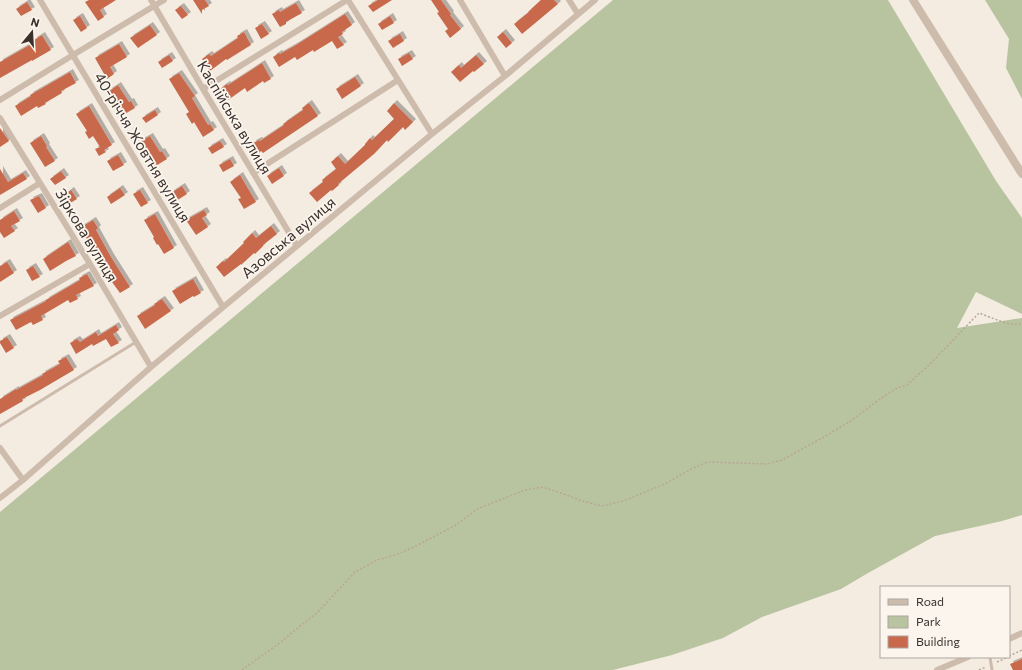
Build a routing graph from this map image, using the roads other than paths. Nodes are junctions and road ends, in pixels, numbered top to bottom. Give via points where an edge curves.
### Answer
1 (40, 0) edge
2 (164, 0) edge
3 (348, 0) edge
4 (460, 0) edge
5 (569, 0) edge
6 (595, 0) edge
7 (913, 0) edge
8 (152, 3) edge
9 (578, 14) junction
10 (73, 54) junction
11 (505, 76) junction
12 (398, 80) junction
13 (203, 89) junction
14 (0, 100) edge
15 (0, 118) edge
16 (432, 134) junction
17 (253, 173) junction
18 (1022, 174) edge
19 (40, 183) junction
20 (0, 208) edge
21 (297, 246) junction
22 (90, 264) junction
23 (223, 307) junction
24 (0, 316) edge
25 (136, 342) junction
26 (151, 367) junction
27 (0, 426) edge
28 (0, 448) edge
29 (23, 480) junction
30 (0, 498) edge
31 (1022, 633) edge
32 (1010, 639) edge
33 (966, 658) edge
34 (990, 658) edge
35 (937, 670) edge
36 (992, 670) edge

1 - 10 street, 40-річчя Жовтня вулиця
2 - 8 street
3 - 12 street
3 - 13 street
4 - 11 street
5 - 9 street
6 - 9 street, Азовська вулиця
7 - 18 street
8 - 10 street
8 - 13 street, Каспійська вулиця
9 - 11 street, Азовська вулиця
10 - 14 street
10 - 23 street, 40-річчя Жовтня вулиця
11 - 16 street, Азовська вулиця
12 - 16 street
12 - 17 street
13 - 17 street, Каспійська вулиця
15 - 19 street, Зіркова вулиця
16 - 21 street, Азовська вулиця
17 - 21 street, Каспійська вулиця
19 - 20 street
19 - 22 street, Зіркова вулиця
21 - 23 street, Азовська вулиця
22 - 24 street
22 - 25 street, Зіркова вулиця
23 - 26 street, Азовська вулиця
25 - 26 street, Зіркова вулиця
25 - 27 lane
26 - 29 street, Азовська вулиця
28 - 29 street
29 - 30 street, Азовська вулиця
31 - 32 street
33 - 35 street
34 - 36 lane

